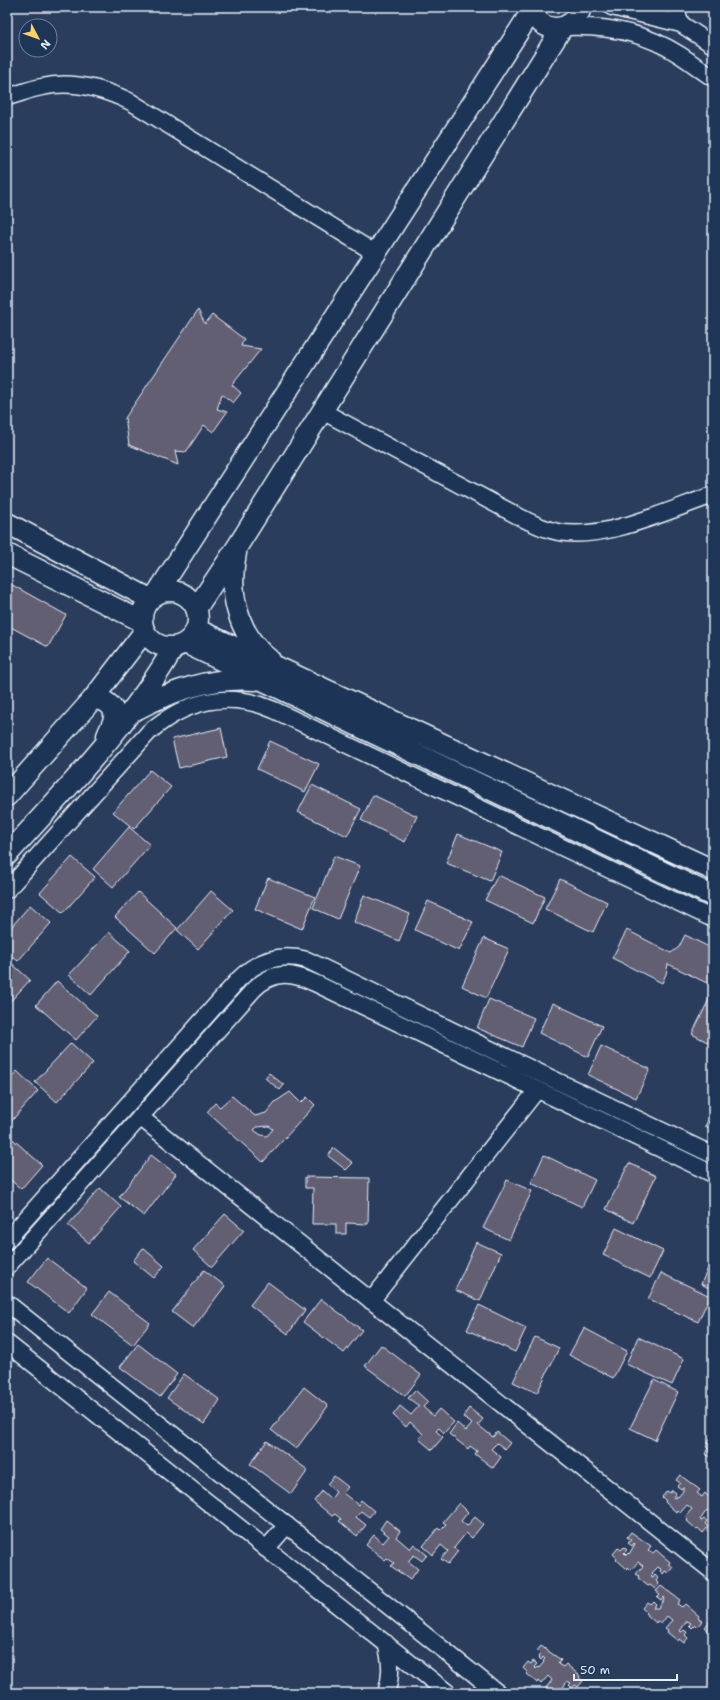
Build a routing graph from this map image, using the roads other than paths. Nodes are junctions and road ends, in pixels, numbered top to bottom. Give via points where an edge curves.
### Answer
1 (582, 7) edge
2 (612, 7) edge
3 (675, 7) edge
4 (533, 8) edge
5 (681, 24) junction
6 (563, 27) junction
7 (713, 45) edge
8 (713, 78) edge
9 (7, 97) edge
10 (376, 253) junction
11 (322, 411) junction
12 (713, 495) edge
13 (7, 523) edge
14 (237, 547) junction
15 (7, 554) edge
16 (153, 597) junction
17 (196, 609) junction
18 (143, 627) junction
19 (185, 640) junction
20 (283, 669) junction
21 (263, 681) junction
22 (92, 700) junction
23 (129, 712) junction
24 (380, 715) junction
25 (371, 732) junction
26 (102, 747) junction
27 (7, 796) edge
28 (7, 855) edge
29 (713, 870) edge
30 (7, 890) edge
31 (713, 896) edge
32 (713, 919) edge
33 (537, 1090) junction
34 (140, 1118) junction
35 (713, 1155) edge
36 (713, 1174) edge
37 (7, 1240) edge
38 (7, 1267) edge
39 (370, 1301) junction
40 (7, 1303) edge
41 (7, 1343) edge
42 (286, 1525) junction
43 (266, 1549) junction
44 (713, 1572) edge
45 (386, 1643) junction
46 (384, 1691) edge
47 (448, 1693) edge
48 (498, 1693) edge

1 - 6 street via 576,19
2 - 5 street
3 - 5 street
4 - 6 street via 544,24 555,28
4 - 10 street
5 - 7 street
6 - 8 street via 628,31 662,44
6 - 11 street
9 - 10 street via 43,86 66,85 111,93 132,102
10 - 16 street
11 - 12 street via 516,515 558,532 604,532
11 - 14 street
13 - 16 street
14 - 17 street
14 - 20 street via 232,587 243,625 253,642
15 - 18 street
16 - 17 street via 168,591 179,593 189,599
16 - 18 street via 143,609
17 - 19 street via 198,619
18 - 19 street via 152,642 162,647
18 - 22 street
19 - 20 street
19 - 21 street
19 - 23 street
20 - 24 street
21 - 23 street via 238,679 204,683 171,693
21 - 25 street
22 - 26 street via 98,699 108,703 114,712
22 - 27 street
23 - 26 street
24 - 25 street
24 - 29 street
25 - 31 street
26 - 28 street
30 - 32 street via 159,723 191,706 218,700 240,700 274,710
33 - 34 street via 317,984 288,974 273,977 259,984
33 - 36 street
33 - 39 street
34 - 38 street
34 - 39 street
35 - 37 street via 307,960 292,957 276,958 252,967 240,979
39 - 44 street
40 - 42 street
41 - 43 street
42 - 43 street
42 - 48 street
43 - 45 street
45 - 46 street via 391,1660 391,1674
45 - 47 street

